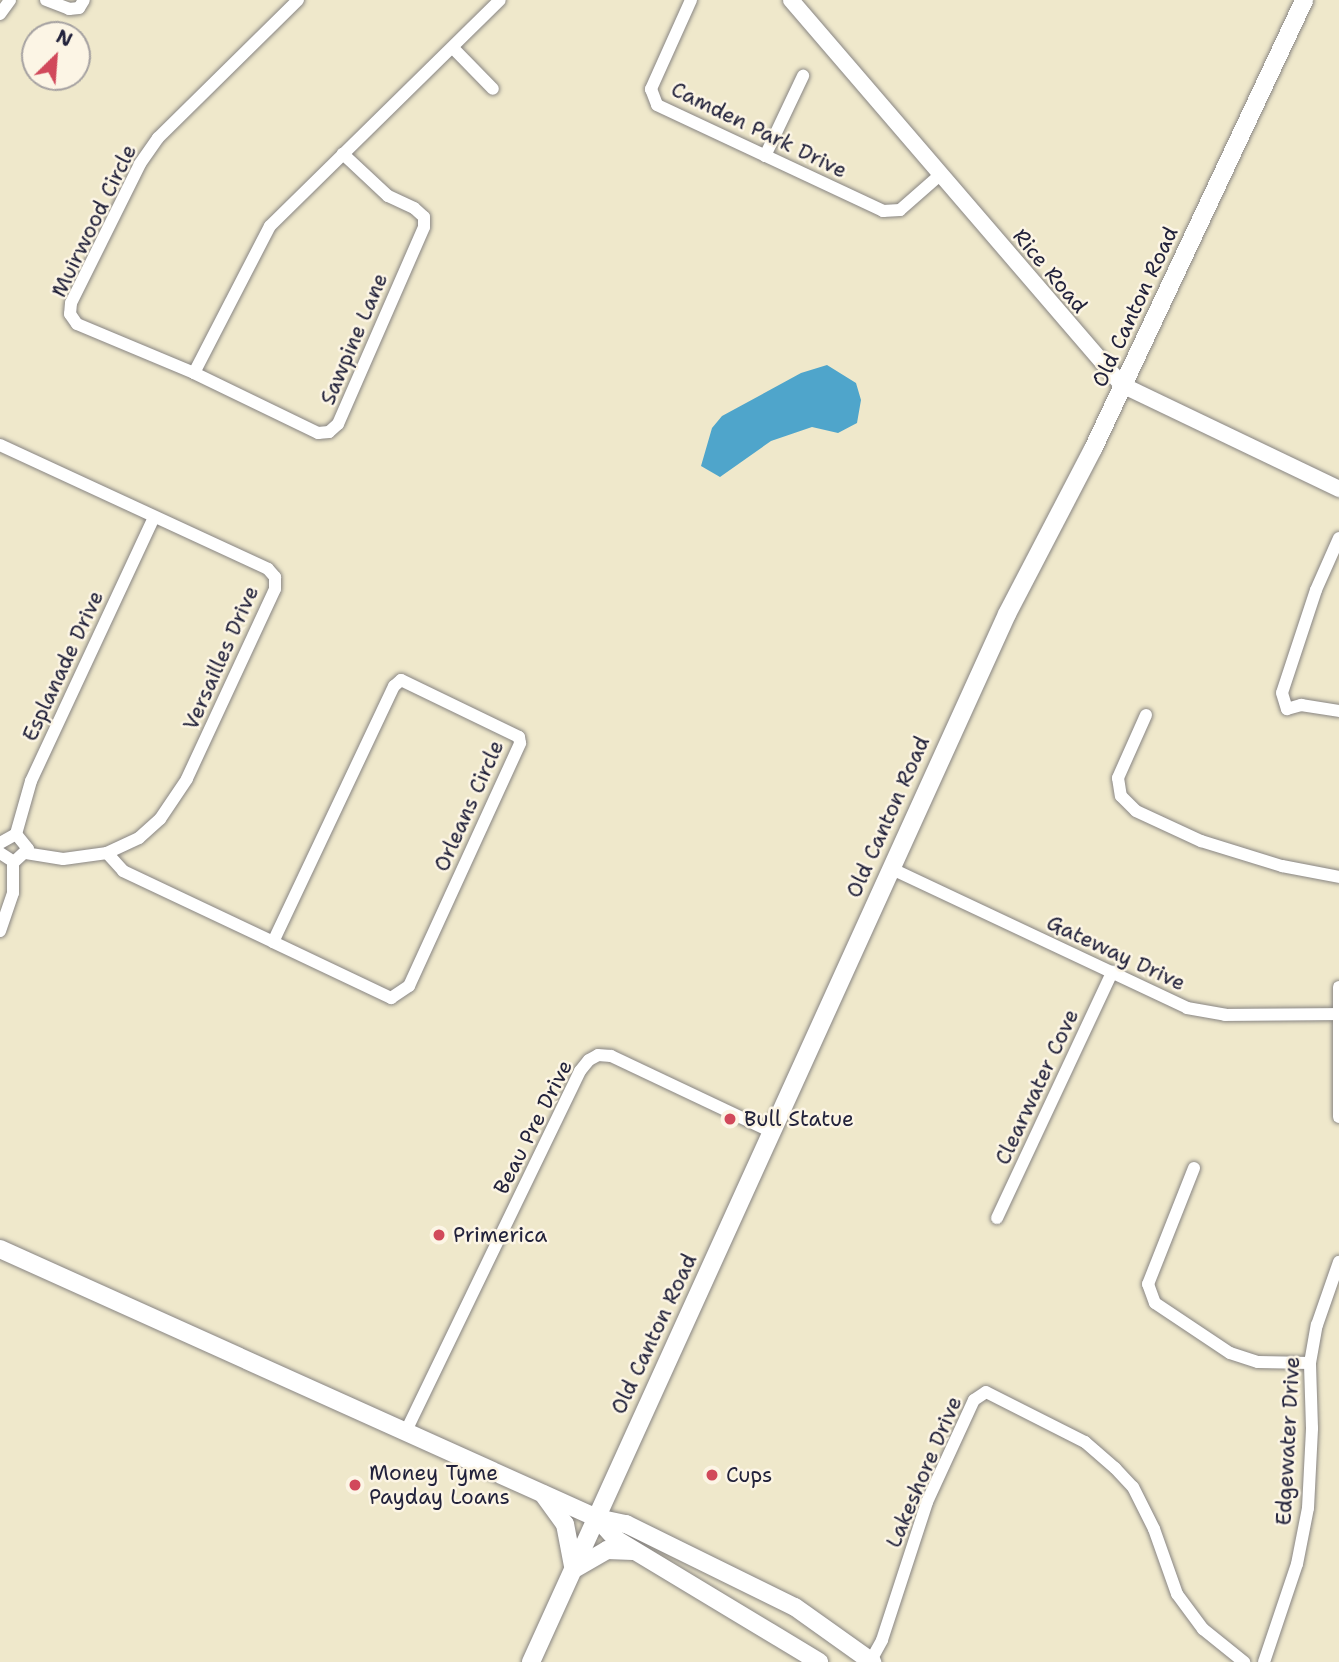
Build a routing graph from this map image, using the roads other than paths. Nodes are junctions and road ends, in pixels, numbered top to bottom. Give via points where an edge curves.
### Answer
1 (10, 0) edge
2 (46, 0) edge
3 (85, 0) edge
4 (298, 0) edge
5 (500, 0) edge
6 (691, 0) edge
7 (791, 0) edge
8 (1304, 0) edge
9 (0, 14) edge
10 (453, 48) junction
11 (803, 76) dead end
12 (493, 89) dead end
13 (343, 154) junction
14 (765, 156) junction
15 (940, 175) junction
16 (194, 373) junction
17 (1122, 385) junction
18 (0, 445) edge
19 (1339, 489) edge
20 (155, 517) junction
21 (1339, 538) edge
22 (1339, 711) edge
23 (1146, 715) dead end
24 (16, 834) junction
25 (0, 842) edge
26 (0, 853) edge
27 (27, 853) junction
28 (107, 853) junction
29 (13, 862) junction
30 (890, 868) junction
31 (1339, 877) edge
32 (0, 930) edge
33 (273, 942) junction
34 (1112, 972) junction
35 (1339, 988) edge
36 (1338, 1014) edge
37 (1339, 1117) edge
38 (772, 1132) junction
39 (1194, 1168) dead end
40 (997, 1218) dead end
41 (0, 1249) edge
42 (1339, 1262) edge
43 (1310, 1363) junction
44 (406, 1431) junction
45 (540, 1491) junction
46 (597, 1518) junction
47 (641, 1553) junction
48 (573, 1570) junction
49 (531, 1662) edge
50 (819, 1662) edge
51 (870, 1662) edge
52 (1244, 1662) edge
53 (1264, 1662) edge

1 - 9 street
2 - 3 street via 69,9 79,8
4 - 16 street, Muirwood Circle via 158,138 140,164 71,303 77,324
5 - 10 street
6 - 14 street, Camden Park Drive via 651,89 657,105
7 - 15 street, Rice Road
8 - 17 main road, Old Canton Road
10 - 12 street
10 - 13 street
11 - 14 street
13 - 16 street via 270,226
13 - 16 street, Sawpine Lane via 387,196 414,208 424,217 424,226 338,424 318,433
14 - 15 street, Camden Park Drive via 883,211 900,210
15 - 17 street, Rice Road
17 - 19 street, Rice Road
17 - 30 main road, Old Canton Road via 1007,614
18 - 20 street, Versailles Drive
20 - 24 street, Esplanade Drive via 31,781
20 - 28 street, Versailles Drive via 268,569 275,577 275,589 171,807 139,838
21 - 22 street via 1316,590 1282,693 1287,709 1301,705
23 - 31 street via 1118,778 1121,796 1136,811 1201,841 1282,866
24 - 25 street
24 - 27 street via 26,841
26 - 29 street
27 - 28 street, Versailles Drive via 63,859
27 - 29 street
28 - 33 street, Orleans Circle via 123,871
29 - 32 street via 13,893
30 - 34 street, Gateway Drive
30 - 38 main road, Old Canton Road
33 - 33 street, Orleans Circle via 391,998 400,996 519,737 401,680 394,686
34 - 36 street, Gateway Drive via 1187,1008 1224,1015
34 - 40 street, Clearwater Cove
35 - 36 street
36 - 37 street
38 - 44 street, Beau Pre Drive via 611,1056 589,1060
38 - 46 main road, Old Canton Road
39 - 43 street via 1148,1284 1155,1303 1230,1353 1258,1362
41 - 44 main road
42 - 43 street, Edgewater Drive via 1317,1325
43 - 53 street, Edgewater Drive via 1308,1508 1297,1564
44 - 45 main road
45 - 46 main road
45 - 48 main road via 565,1524
46 - 47 main road via 617,1540
46 - 48 main road, Old Canton Road
46 - 51 main road via 626,1524 773,1594
47 - 48 main road via 607,1550
47 - 50 main road
48 - 49 main road, Old Canton Road
51 - 52 street, Lakeshore Drive via 927,1502 974,1399 986,1392 1085,1442 1115,1468 1133,1487 1154,1529 1177,1594 1203,1629

